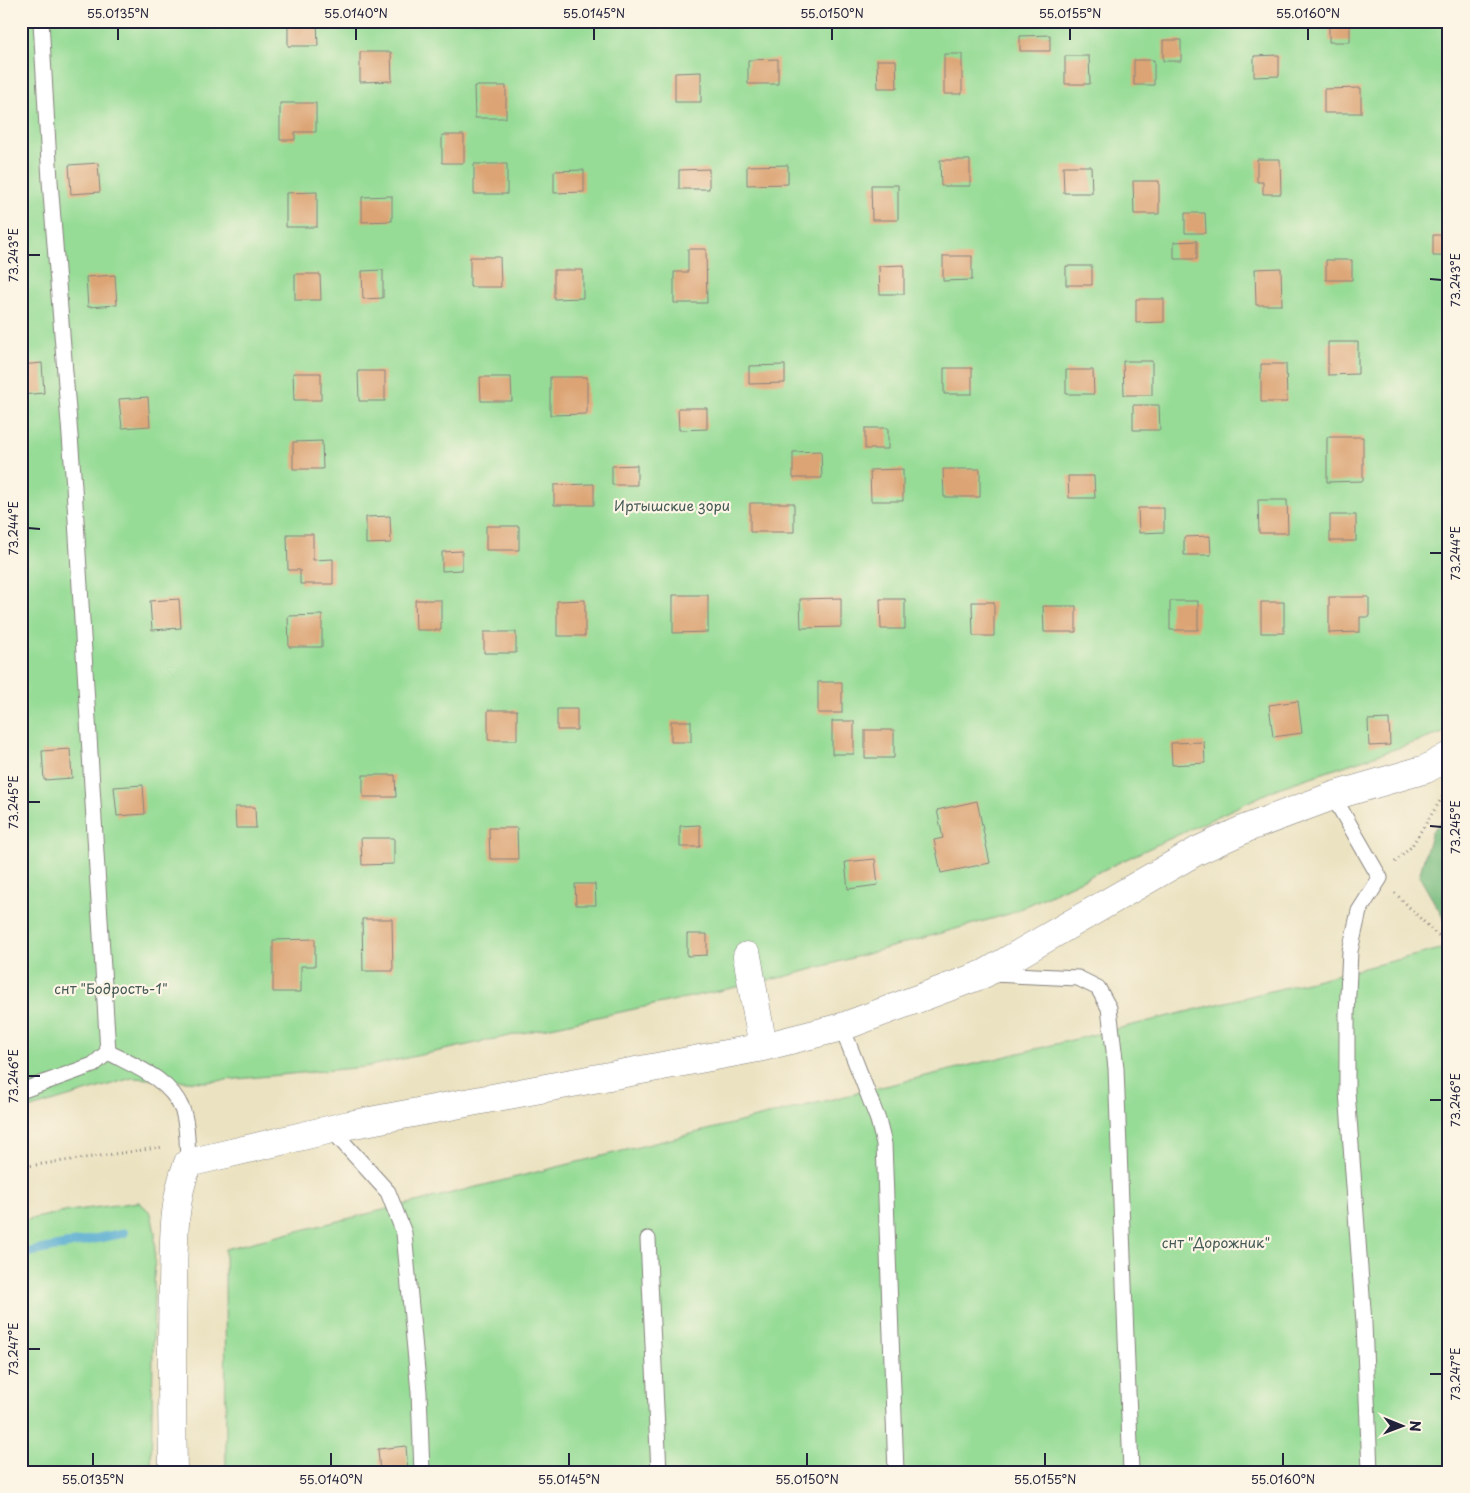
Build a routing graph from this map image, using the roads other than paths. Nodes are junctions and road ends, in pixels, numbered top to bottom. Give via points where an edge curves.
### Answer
1 (41, 21) edge
2 (1438, 763) edge
3 (1334, 796) junction
4 (746, 956) dead end
5 (984, 974) junction
6 (842, 1027) junction
7 (764, 1047) junction
8 (108, 1052) junction
9 (21, 1090) edge
10 (331, 1129) junction
11 (187, 1153) junction
12 (648, 1238) dead end
13 (173, 1472) edge
14 (422, 1472) edge
15 (659, 1472) edge
16 (896, 1472) edge
17 (1132, 1472) edge
18 (1370, 1472) edge

1 - 8 lane via 74,486
2 - 3 street
3 - 5 street via 1247,828 1197,851
3 - 18 lane via 1380,878 1359,911 1350,951 1347,1014 1347,1091 1364,1323
4 - 7 street
5 - 6 street
5 - 17 lane via 1078,978 1098,988 1109,1008 1116,1068
6 - 7 street
6 - 16 lane via 884,1144
7 - 10 street
8 - 9 lane via 93,1065
8 - 11 lane via 156,1078 171,1090 182,1110
10 - 11 street
10 - 14 lane via 388,1192 404,1233 419,1392
11 - 13 street via 174,1215 171,1341
12 - 15 lane

